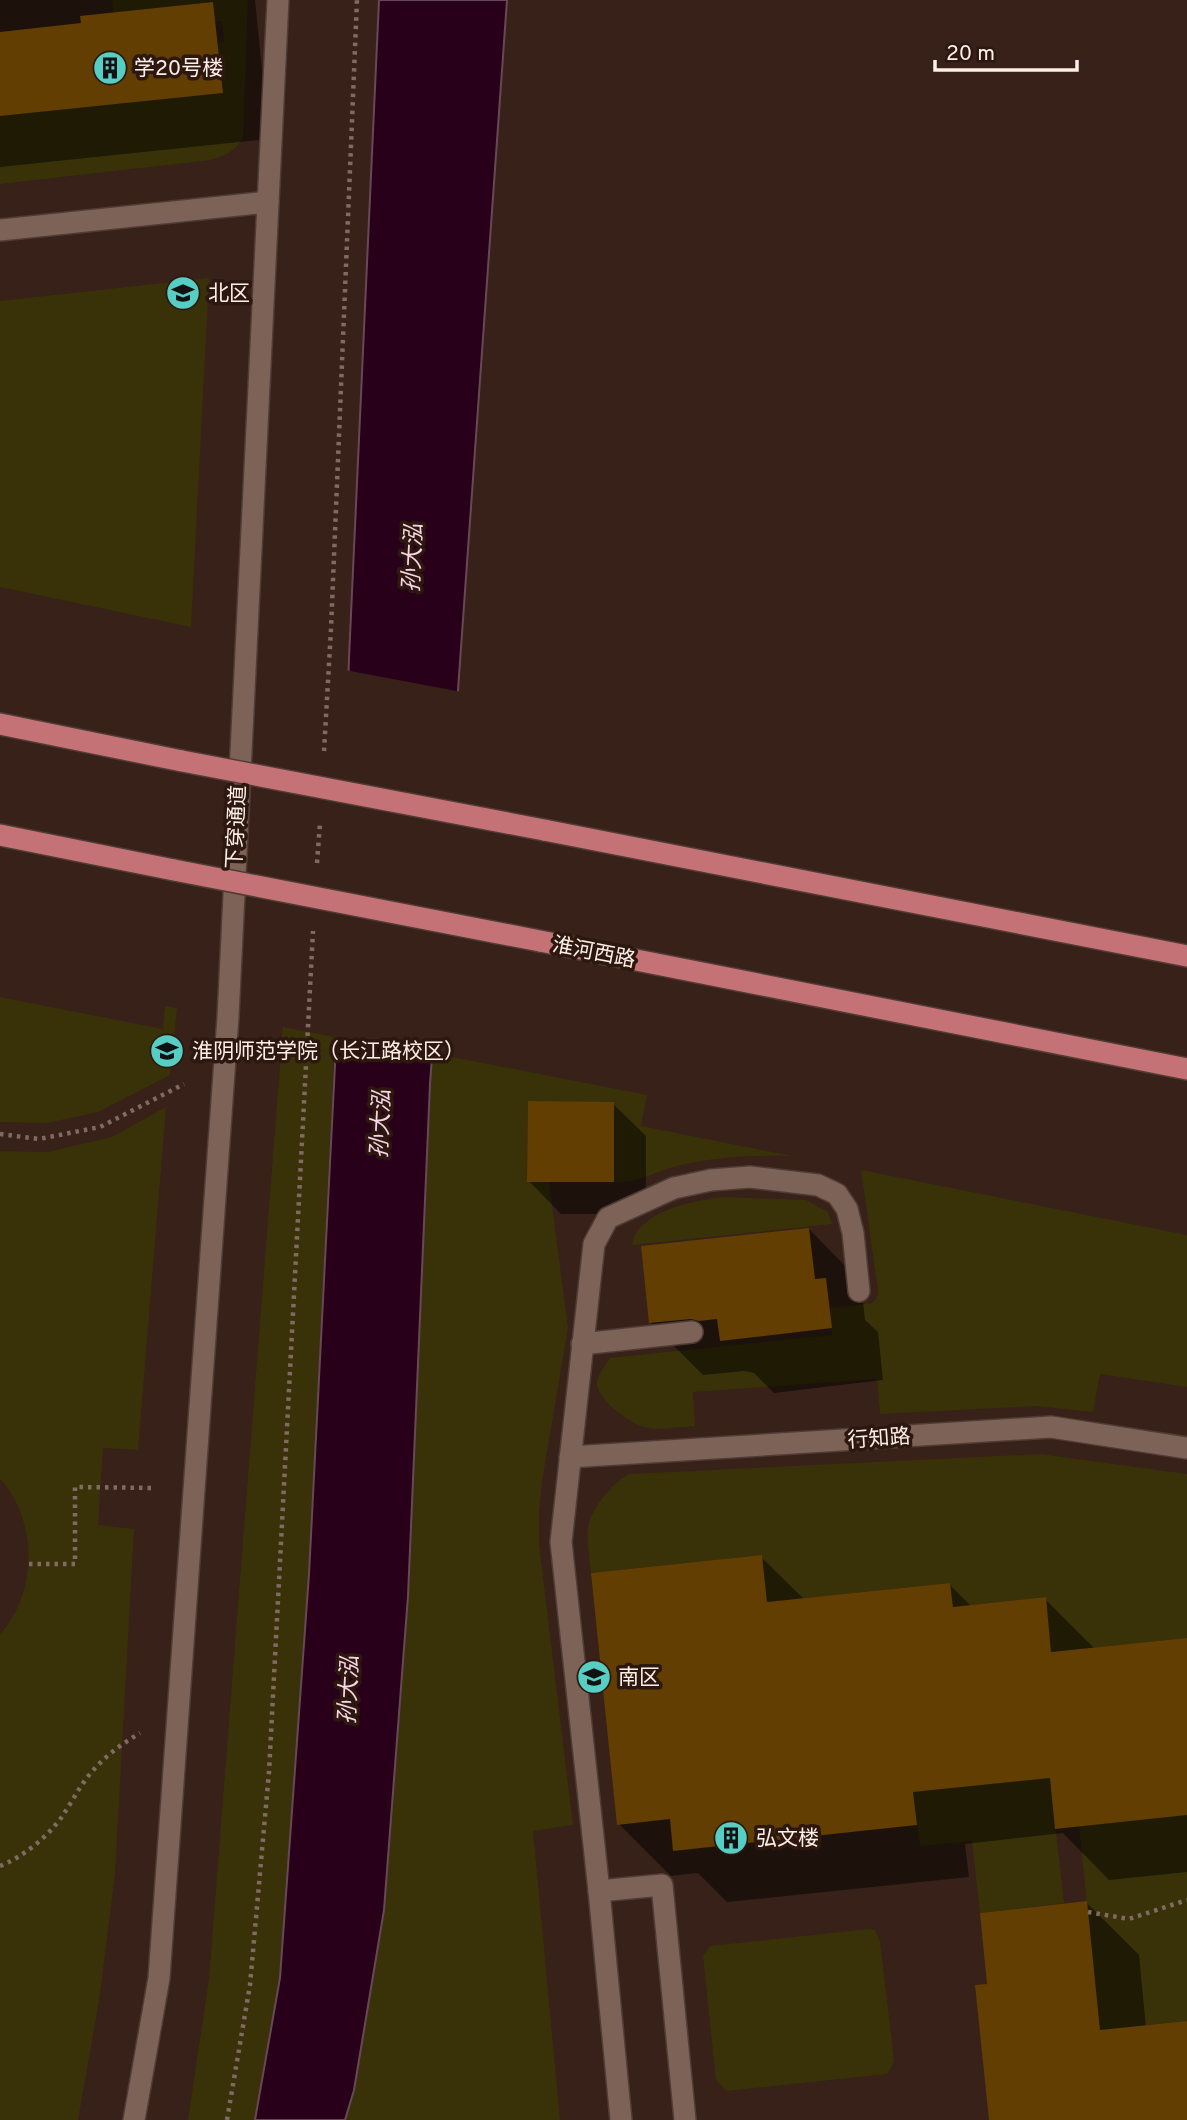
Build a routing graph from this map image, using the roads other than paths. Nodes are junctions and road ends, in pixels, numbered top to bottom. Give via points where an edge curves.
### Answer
1 (278, 0) edge
2 (268, 201) junction
3 (0, 230) edge
4 (0, 724) edge
5 (0, 835) edge
6 (1187, 956) edge
7 (1187, 1069) edge
8 (859, 1291) dead end
9 (692, 1332) dead end
10 (582, 1344) junction
11 (1187, 1448) edge
12 (570, 1457) junction
13 (599, 1891) junction
14 (134, 2120) edge
15 (621, 2120) edge
16 (685, 2120) edge

1 - 2 lane, 下穿通道
2 - 3 lane
2 - 14 lane, 下穿通道 via 228,1017 159,1978
4 - 6 main road, bridge
5 - 7 main road, 淮河西路, bridge
8 - 10 lane via 853,1233 847,1209 837,1194 818,1185 750,1177 711,1180 674,1188 608,1218 594,1244
9 - 10 lane
10 - 12 lane
11 - 12 lane, 行知路 via 1051,1427
12 - 13 lane via 561,1542
13 - 15 lane
13 - 16 lane via 662,1885

